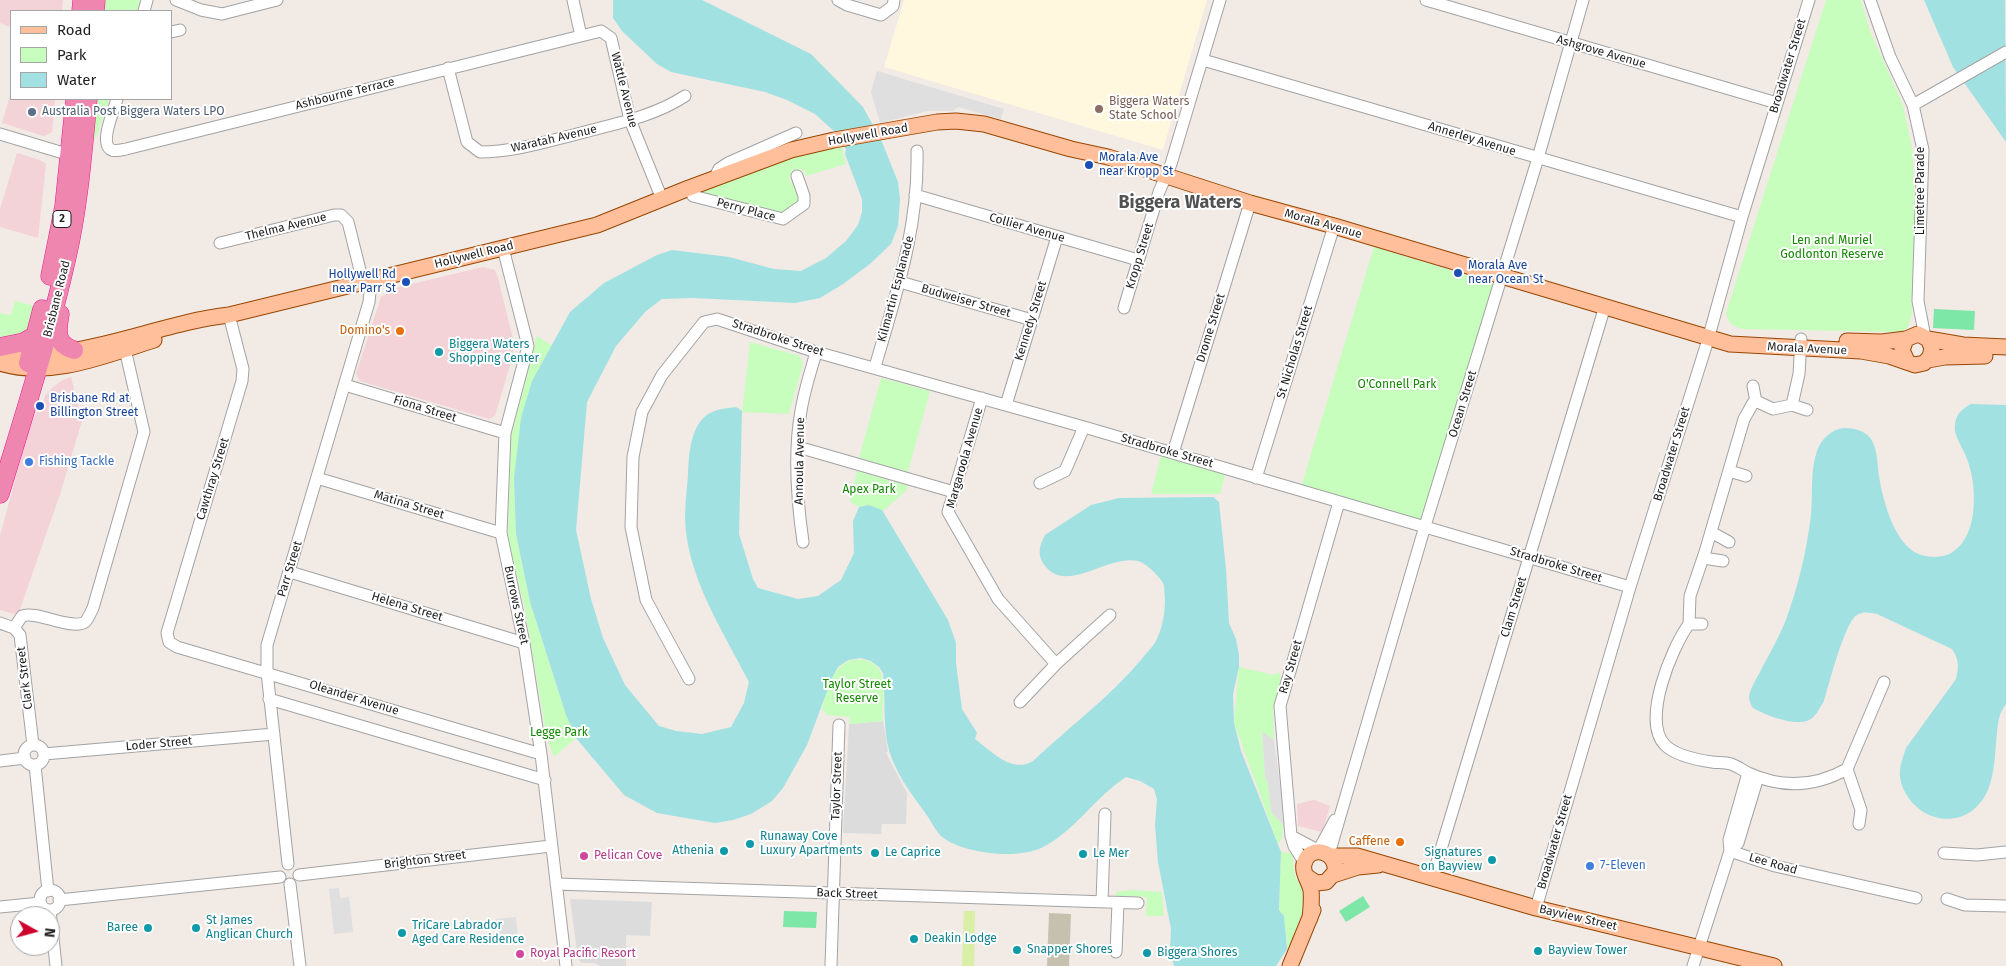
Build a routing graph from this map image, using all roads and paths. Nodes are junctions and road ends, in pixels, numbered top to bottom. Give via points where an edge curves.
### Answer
1 (176, 0) edge
2 (277, 0) edge
3 (573, 0) edge
4 (838, 0) edge
5 (1220, 0) edge
6 (1426, 0) edge
7 (1583, 0) edge
8 (1809, 0) edge
9 (1870, 0) edge
10 (893, 3) edge
11 (581, 36) junction
12 (1570, 44) junction
13 (2006, 52) edge
14 (1203, 60) junction
15 (448, 68) junction
16 (685, 96) dead end
17 (75, 100) edge
18 (88, 100) edge
19 (117, 100) edge
20 (1777, 103) junction
21 (1913, 105) junction
22 (630, 120) junction
23 (937, 122) joint
24 (796, 132) dead end
25 (0, 134) edge
26 (917, 151) dead end
27 (60, 152) dead end
28 (1538, 158) junction
29 (797, 176) dead end
30 (1166, 176) junction
31 (714, 178) junction
32 (689, 188) junction
33 (915, 195) junction
34 (662, 199) junction
35 (1250, 203) junction
36 (1742, 217) junction
37 (1334, 226) junction
38 (1057, 237) junction
39 (220, 243) dead end
40 (503, 248) junction
41 (1138, 260) junction
42 (64, 272) junction
43 (1502, 276) junction
44 (366, 281) junction
45 (900, 282) junction
46 (1918, 301) junction
47 (1605, 306) junction
48 (1124, 308) dead end
49 (229, 315) junction
50 (1032, 320) junction
51 (34, 336) junction
52 (1708, 336) junction
53 (1908, 338) junction
54 (1927, 338) junction
55 (1797, 343) junction
56 (0, 347) edge
57 (2006, 347) edge
58 (125, 349) junction
59 (74, 350) junction
60 (0, 351) edge
61 (816, 352) junction
62 (2006, 357) edge
63 (1928, 360) junction
64 (34, 361) junction
65 (1907, 361) junction
66 (0, 363) edge
67 (874, 367) junction
68 (345, 385) junction
69 (1753, 386) dead end
70 (982, 398) junction
71 (1756, 402) junction
72 (1006, 405) junction
73 (1792, 405) junction
74 (1807, 410) dead end
75 (1084, 427) junction
76 (504, 433) junction
77 (798, 447) junction
78 (1173, 453) junction
79 (0, 457) edge
80 (1729, 471) junction
81 (1746, 476) dead end
82 (317, 478) junction
83 (1256, 478) junction
84 (1040, 483) dead end
85 (954, 492) junction
86 (0, 494) edge
87 (1339, 502) junction
88 (1425, 526) junction
89 (500, 532) junction
90 (1711, 532) junction
91 (803, 542) dead end
92 (1729, 542) dead end
93 (1529, 557) junction
94 (1703, 558) junction
95 (1723, 561) dead end
96 (290, 572) junction
97 (1630, 587) junction
98 (1110, 614) dead end
99 (0, 623) edge
100 (1689, 624) junction
101 (1702, 624) dead end
102 (14, 628) junction
103 (168, 642) joint
104 (524, 643) junction
105 (1056, 664) junction
106 (267, 672) junction
107 (689, 678) dead end
108 (1884, 682) dead end
109 (270, 699) junction
110 (1020, 702) dead end
111 (839, 725) dead end
112 (274, 734) junction
113 (33, 745) junction
114 (44, 754) junction
115 (541, 754) junction
116 (25, 758) junction
117 (0, 761) edge
118 (35, 765) junction
119 (1847, 769) junction
120 (1753, 775) junction
121 (545, 780) junction
122 (1342, 807) junction
123 (1105, 814) dead end
124 (1859, 824) dead end
125 (1336, 834) junction
126 (1291, 836) junction
127 (551, 846) junction
128 (1730, 851) junction
129 (2006, 852) edge
130 (1323, 853) junction
131 (1944, 853) dead end
132 (1357, 856) junction
133 (288, 864) junction
134 (1384, 865) junction
135 (1305, 869) junction
136 (299, 874) junction
137 (280, 877) junction
138 (1330, 879) junction
139 (1432, 879) junction
140 (290, 884) junction
141 (556, 884) junction
142 (48, 891) junction
143 (833, 894) junction
144 (1916, 898) dead end
145 (1947, 899) dead end
146 (59, 900) junction
147 (1102, 902) junction
148 (40, 903) junction
149 (1118, 903) junction
150 (1138, 903) dead end
151 (42, 906) edge
152 (57, 906) edge
153 (2006, 906) edge
154 (0, 907) edge
155 (1536, 908) junction
156 (1310, 918) junction
157 (1699, 948) junction
158 (1116, 952) dead end
159 (300, 966) edge
160 (566, 966) edge
161 (831, 966) edge
162 (1290, 966) edge
163 (1693, 966) edge
164 (1774, 966) edge

1 - 2 street via 222,14
3 - 11 street
4 - 10 street via 881,15
5 - 14 street, Kropp Street
6 - 12 street, Ashgrove Avenue
7 - 12 street, Ocean Street
8 - 20 street, Broadwater Street
9 - 21 street, Limetree Parade via 1890,57
11 - 15 street, Ashbourne Terrace
11 - 22 street, Wattle Avenue via 601,31 611,38
12 - 20 street, Ashgrove Avenue
12 - 28 street, Ocean Street
13 - 21 street
14 - 28 street, Annerley Avenue
14 - 30 street, Kropp Street
15 - 19 street, Ashbourne Terrace via 114,150 106,142
15 - 22 street, Waratah Avenue via 467,142 480,152 517,149
16 - 22 street, Waratah Avenue
17 - 51 highway, Brisbane Road / 2 via 60,229
18 - 42 highway, Brisbane Road / 2 via 75,215
20 - 36 street, Broadwater Street
21 - 46 street, Limetree Parade via 1923,150
22 - 34 street, Wattle Avenue
23 - 30 main road, Morala Avenue via 993,126
23 - 31 main road, Hollywell Road via 791,150
24 - 31 street, Hollywell Road via 728,163
25 - 27 street
26 - 33 street, Kilmartin Esplanade
28 - 36 street, Annerley Avenue
28 - 43 street, Ocean Street
29 - 32 street, Perry Place via 804,204 783,219 693,196
30 - 35 main road, Morala Avenue
30 - 41 street, Kropp Street
31 - 32 main road, Hollywell Road
32 - 34 main road, Hollywell Road
33 - 38 street, Collier Avenue
33 - 45 street, Kilmartin Esplanade via 910,242
34 - 40 main road, Hollywell Road via 597,224
35 - 37 main road, Morala Avenue
35 - 78 street, Drome Street
36 - 52 street, Broadwater Street
37 - 43 main road, Morala Avenue
37 - 83 street, St Nicholas Street
38 - 41 street, Collier Avenue
38 - 50 street, Kennedy Street
39 - 44 street, Thelma Avenue via 341,215 348,222
40 - 44 main road, Hollywell Road
40 - 76 street, Burrows Street via 528,346
41 - 48 street, Kropp Street
42 - 59 highway via 59,337 64,347
42 - 64 highway, Brisbane Road / 2
43 - 47 main road, Morala Avenue
43 - 88 street, Ocean Street
44 - 49 main road, Hollywell Road
44 - 68 street, Parr Street via 370,296
45 - 50 street, Budweiser Street
45 - 67 street, Kilmartin Esplanade
46 - 53 street, Limetree Parade
46 - 54 street, Limetree Parade
47 - 52 main road, Morala Avenue
47 - 93 street, Clam Street
49 - 58 main road, Hollywell Road
49 - 59 main road, Hollywell Road via 192,320
49 - 103 street, Cawthray Street via 242,381 167,633
50 - 72 street, Kennedy Street
51 - 56 highway via 24,342
51 - 64 highway, Brisbane Road / 2
52 - 55 main road, Morala Avenue via 1737,345
52 - 97 street, Broadwater Street
53 - 54 main road via 1918,334
53 - 55 main road, Morala Avenue via 1882,342
53 - 65 main road via 1902,350
54 - 57 main road via 1963,345
54 - 63 main road via 1932,348
55 - 65 main road, Morala Avenue
55 - 73 street via 1796,390
58 - 64 main road, Hollywell Road via 68,365
58 - 102 street via 144,432 93,608 87,619 79,624 50,621 30,614 22,616
59 - 64 main road, Hollywell Road
60 - 64 main road
61 - 67 street, Stradbroke Street
61 - 77 street, Annoula Avenue via 801,411
61 - 107 street, Stradbroke Street via 717,319 704,322 662,375 642,412 633,457 631,528 646,600
62 - 63 main road
63 - 65 main road via 1920,365
64 - 66 main road
64 - 79 highway, Brisbane Road / 2
64 - 86 highway, Brisbane Road / 2
67 - 70 street, Stradbroke Street
68 - 76 street, Fiona Street
68 - 82 street, Parr Street
69 - 71 street
70 - 72 street, Stradbroke Street
70 - 85 street, Margaroola Avenue
71 - 73 street via 1773,409
71 - 80 street via 1744,419
72 - 75 street, Stradbroke Street
73 - 74 street
75 - 78 street, Stradbroke Street
75 - 84 street via 1065,471
76 - 89 street, Burrows Street
77 - 85 street
77 - 91 street, Annoula Avenue via 797,503
78 - 83 street, Stradbroke Street
80 - 81 street
80 - 90 street
82 - 89 street, Matina Street
82 - 96 street, Parr Street
83 - 87 street, Stradbroke Street
85 - 105 street, Margaroola Avenue via 948,512 998,599
87 - 88 street, Stradbroke Street
87 - 126 street, Ray Street via 1280,706
88 - 93 street, Stradbroke Street
88 - 122 street, Ocean Street
89 - 104 street, Burrows Street
90 - 92 street
90 - 94 street
93 - 97 street, Stradbroke Street
93 - 139 street, Clam Street
94 - 95 street
94 - 100 street via 1690,596
96 - 104 street, Helena Street
96 - 106 street, Parr Street via 267,645
97 - 155 street, Broadwater Street
98 - 105 street
99 - 102 street
100 - 101 street
100 - 120 street via 1670,659 1656,714 1657,731 1665,745 1678,752 1730,764
102 - 113 street, Clark Street via 21,639
103 - 106 street, Oleander Avenue
104 - 115 street, Burrows Street
105 - 110 street
106 - 109 street, Parr Street
106 - 115 street, Oleander Avenue
108 - 119 street
109 - 112 street, Parr Street
109 - 121 street, Oleander Avenue
111 - 143 street, Taylor Street
112 - 114 street, Loder Street
112 - 133 street, Parr Street
113 - 114 street via 42,749
113 - 116 street via 27,748
114 - 118 street via 42,762
115 - 121 street, Burrows Street
116 - 117 street
116 - 118 street via 29,764
118 - 142 street
119 - 120 street via 1804,784 1773,782
119 - 124 street via 1861,810
120 - 128 street via 1729,840
121 - 127 street, Burrows Street
122 - 125 street, Ocean Street
122 - 130 street, Ocean Street
123 - 147 street
125 - 130 street, Ocean Street
125 - 132 street via 1340,846
126 - 130 street
126 - 135 street, Ray Street
127 - 136 street, Brighton Street
127 - 141 street, Burrows Street
128 - 144 street, Lee Road via 1775,866
128 - 157 street
129 - 131 street via 1977,855
130 - 132 main road, Bayview Street
130 - 135 main road via 1309,855
130 - 138 main road via 1336,868
132 - 134 main road, Bayview Street
133 - 136 street via 297,868
133 - 137 street via 282,867
134 - 138 main road, Bayview Street via 1358,868
134 - 139 main road, Bayview Street
135 - 138 main road via 1316,883
135 - 156 main road via 1311,891
136 - 140 street
137 - 140 street
137 - 146 street
138 - 156 main road
139 - 155 main road, Bayview Street
140 - 159 street
141 - 143 street, Back Street
141 - 160 street, Burrows Street
142 - 146 street via 54,892
142 - 148 street via 42,895
143 - 147 street, Back Street
143 - 161 street, Taylor Street
145 - 153 street via 1964,905
146 - 152 street
147 - 149 street, Back Street
148 - 151 street
148 - 154 street
149 - 150 street, Back Street
149 - 158 street
155 - 157 main road, Bayview Street
156 - 162 main road
157 - 163 street
157 - 164 main road, Bayview Street

